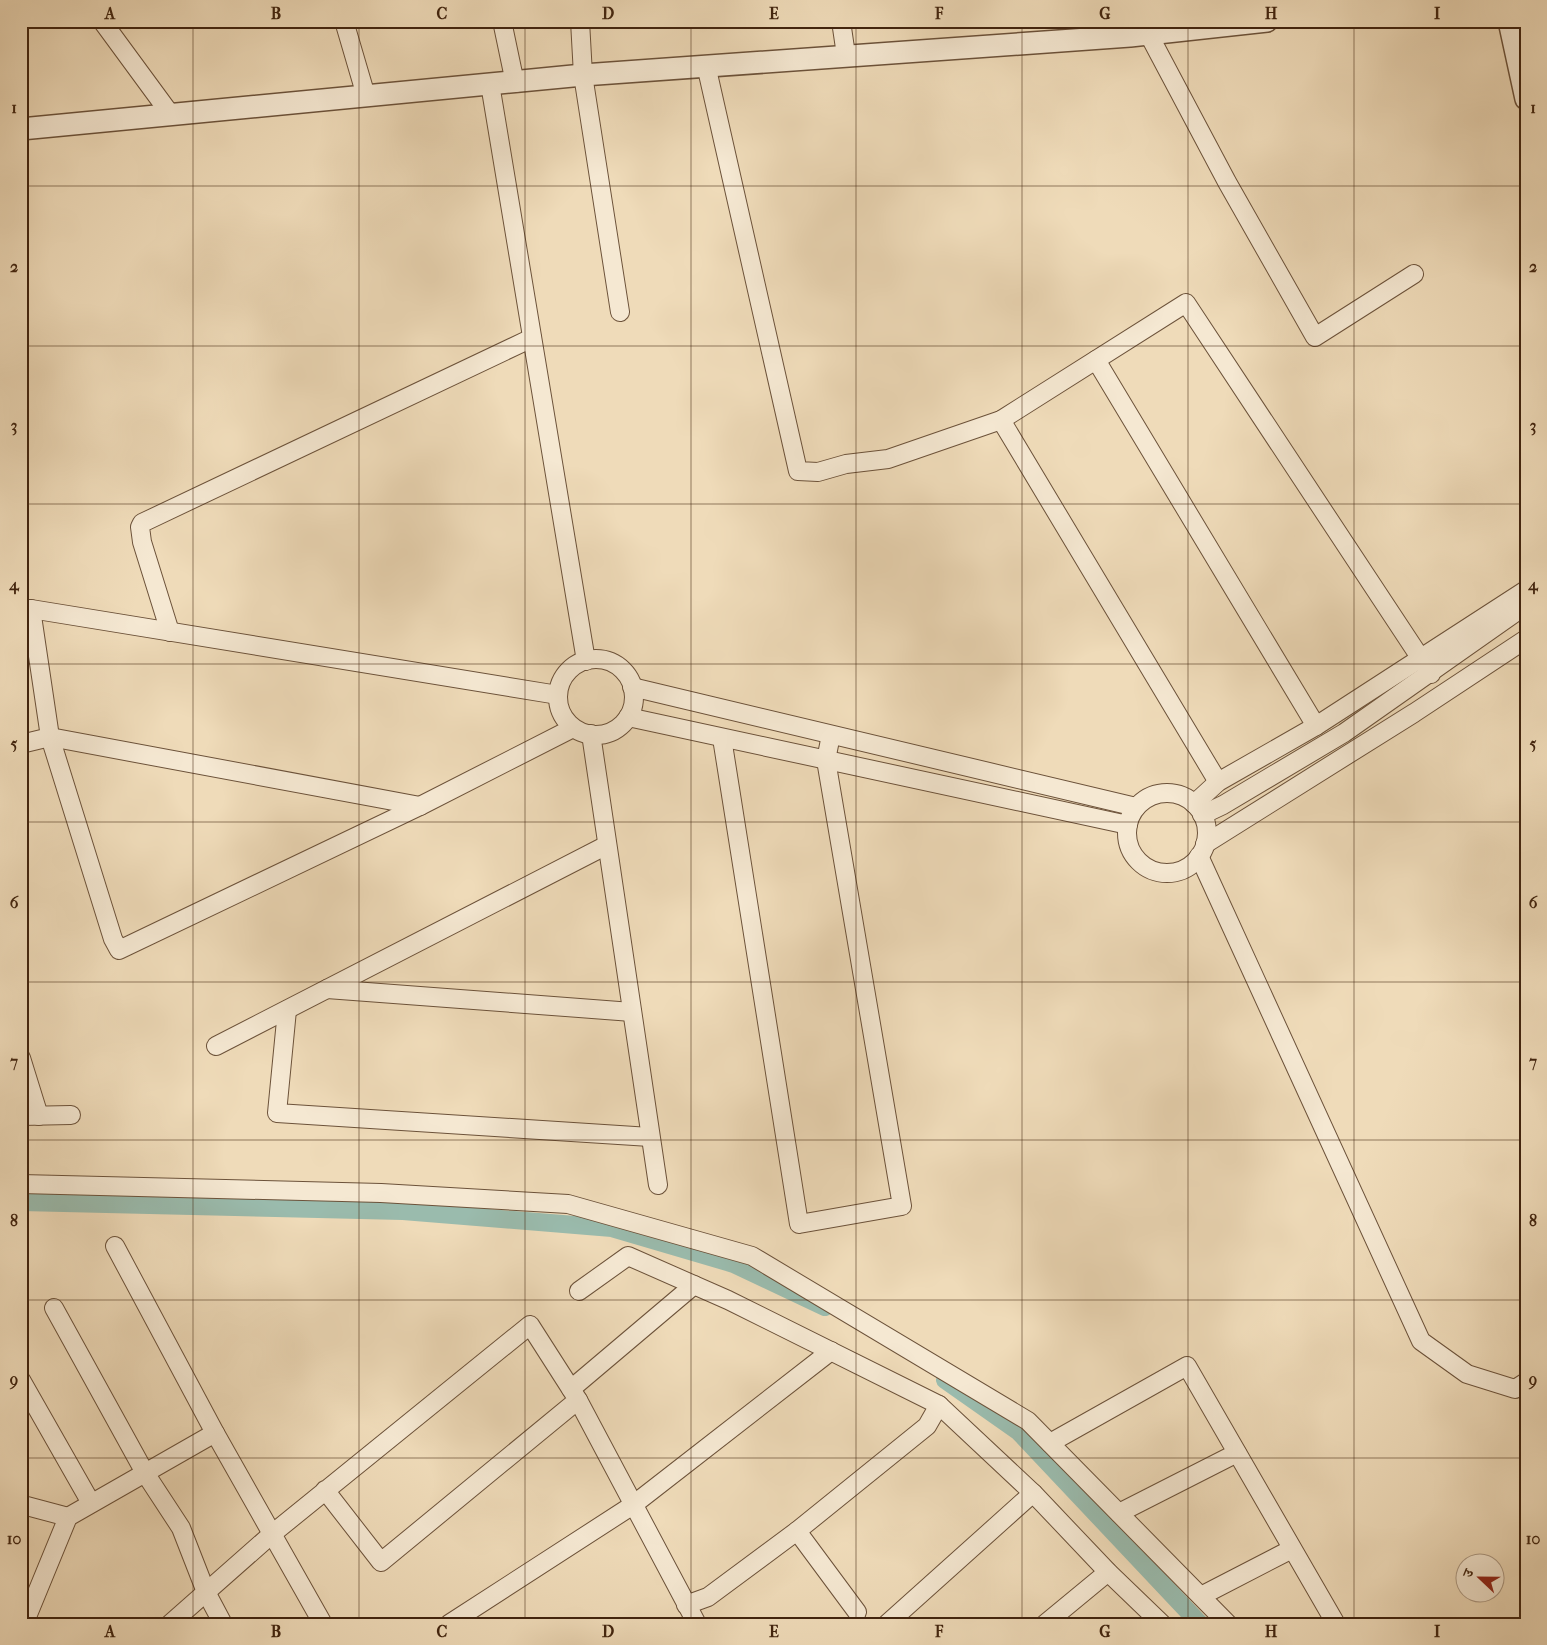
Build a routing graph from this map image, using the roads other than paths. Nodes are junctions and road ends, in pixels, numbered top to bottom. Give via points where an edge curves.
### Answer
1 (102, 21) edge
2 (344, 21) edge
3 (502, 21) edge
4 (580, 21) edge
5 (841, 21) edge
6 (1267, 21) edge
7 (1509, 21) edge
8 (1149, 34) junction
9 (846, 55) junction
10 (706, 65) junction
11 (583, 75) junction
12 (514, 82) junction
13 (490, 84) junction
14 (366, 96) junction
15 (1526, 99) edge
16 (171, 115) junction
17 (21, 129) edge
18 (1414, 274) dead end
19 (620, 312) dead end
20 (532, 338) junction
21 (1096, 360) junction
22 (1001, 420) junction
23 (1526, 590) edge
24 (1526, 605) edge
25 (26, 611) edge
26 (170, 632) junction
27 (1526, 638) edge
28 (1421, 658) junction
29 (586, 661) junction
30 (1431, 674) junction
31 (632, 687) junction
32 (1402, 693) junction
33 (558, 694) junction
34 (680, 698) junction
35 (1414, 713) junction
36 (628, 717) junction
37 (1316, 726) junction
38 (573, 728) junction
39 (675, 728) junction
40 (1344, 733) junction
41 (591, 734) junction
42 (831, 735) junction
43 (50, 737) junction
44 (722, 738) junction
45 (21, 744) edge
46 (1354, 750) junction
47 (906, 753) junction
48 (826, 760) junction
49 (997, 774) junction
50 (900, 776) junction
51 (1218, 782) junction
52 (992, 796) junction
53 (420, 806) junction
54 (1136, 808) junction
55 (1198, 809) junction
56 (1128, 825) junction
57 (607, 845) junction
58 (1202, 850) junction
59 (327, 989) junction
60 (287, 1010) junction
61 (632, 1012) junction
62 (216, 1046) dead end
63 (21, 1058) edge
64 (72, 1115) dead end
65 (21, 1116) edge
66 (39, 1116) junction
67 (650, 1137) junction
68 (21, 1184) edge
69 (658, 1185) dead end
70 (115, 1246) dead end
71 (694, 1285) junction
72 (579, 1291) dead end
73 (54, 1308) dead end
74 (831, 1351) junction
75 (21, 1380) edge
76 (1526, 1382) edge
77 (574, 1394) junction
78 (939, 1406) junction
79 (215, 1433) junction
80 (1050, 1443) junction
81 (1237, 1453) junction
82 (145, 1473) junction
83 (325, 1490) junction
84 (1033, 1493) junction
85 (21, 1502) edge
86 (92, 1503) junction
87 (633, 1505) junction
88 (1119, 1513) junction
89 (68, 1517) junction
90 (797, 1531) junction
91 (272, 1534) junction
92 (1292, 1549) junction
93 (1108, 1572) junction
94 (206, 1592) junction
95 (1201, 1596) junction
96 (686, 1604) junction
97 (857, 1612) dead end
98 (24, 1624) edge
99 (170, 1624) edge
100 (223, 1624) edge
101 (323, 1624) edge
102 (449, 1624) edge
103 (697, 1624) edge
104 (887, 1624) edge
105 (1045, 1624) edge
106 (1162, 1624) edge
107 (1228, 1624) edge
108 (1336, 1624) edge

1 - 16 street
2 - 14 street
3 - 12 street
4 - 11 street
5 - 9 street
6 - 8 street
7 - 15 street
8 - 9 street
8 - 18 street via 1227,182 1315,336
9 - 10 street
10 - 11 street
10 - 22 street via 798,471 818,472 846,464 888,459
11 - 12 street
11 - 19 street
12 - 13 street
13 - 14 street
13 - 20 street
14 - 16 street
16 - 17 street
20 - 26 street via 142,523 142,542
20 - 29 street
21 - 22 street
21 - 28 street via 1186,303
21 - 37 street
22 - 51 street
23 - 28 street
24 - 30 street
25 - 26 street
25 - 43 street
26 - 33 street
27 - 35 street
28 - 30 street
28 - 37 street
29 - 31 street via 598,659 609,662 627,676
29 - 33 street via 566,673
30 - 32 street
31 - 34 street
31 - 36 street via 632,708
32 - 35 street
32 - 40 street
33 - 38 street via 564,719
34 - 39 street
34 - 42 street
35 - 46 street
36 - 39 street
36 - 41 street via 609,733
37 - 51 street
38 - 41 street
38 - 53 street
39 - 44 street
40 - 46 street
40 - 55 street via 1223,805
41 - 57 street
42 - 47 street
42 - 48 street
43 - 45 street
43 - 53 street
43 - 53 street via 119,950
44 - 48 street
44 - 48 street via 799,1224 902,1206
46 - 58 street
47 - 49 street
47 - 50 street
48 - 50 street
49 - 52 street
49 - 54 street
50 - 52 street
51 - 55 street
52 - 56 street
54 - 55 street via 1146,799 1171,793 1184,797
54 - 56 street
55 - 58 street via 1207,834
56 - 58 street via 1128,843 1132,853 1151,870 1164,873 1190,866
57 - 59 street
57 - 61 street
58 - 76 street via 1421,1341 1467,1374 1515,1389
59 - 60 street
59 - 61 street
60 - 62 street
60 - 67 street via 276,1113
61 - 67 street
63 - 66 street
64 - 66 street
65 - 66 street
67 - 69 street
68 - 80 street via 381,1193 568,1204 752,1256 1028,1421
70 - 79 street
71 - 72 street via 628,1256
71 - 74 street
71 - 77 street
73 - 82 street
74 - 78 street
74 - 87 street
75 - 86 street
77 - 83 street via 530,1325
77 - 83 street via 381,1562
77 - 87 street
78 - 84 street
78 - 90 street via 926,1426
79 - 82 street
79 - 91 street
80 - 81 street via 1187,1366
80 - 88 street
81 - 88 street
81 - 92 street
82 - 86 street
82 - 94 street via 180,1528
83 - 91 street
84 - 93 street
84 - 104 street
85 - 89 street
86 - 89 street
87 - 96 street
87 - 102 street
88 - 95 street
89 - 98 street
90 - 96 street via 708,1597
90 - 97 street
91 - 94 street
91 - 101 street
92 - 95 street
92 - 108 street
93 - 105 street
93 - 106 street
94 - 99 street
94 - 100 street
95 - 107 street
96 - 103 street

